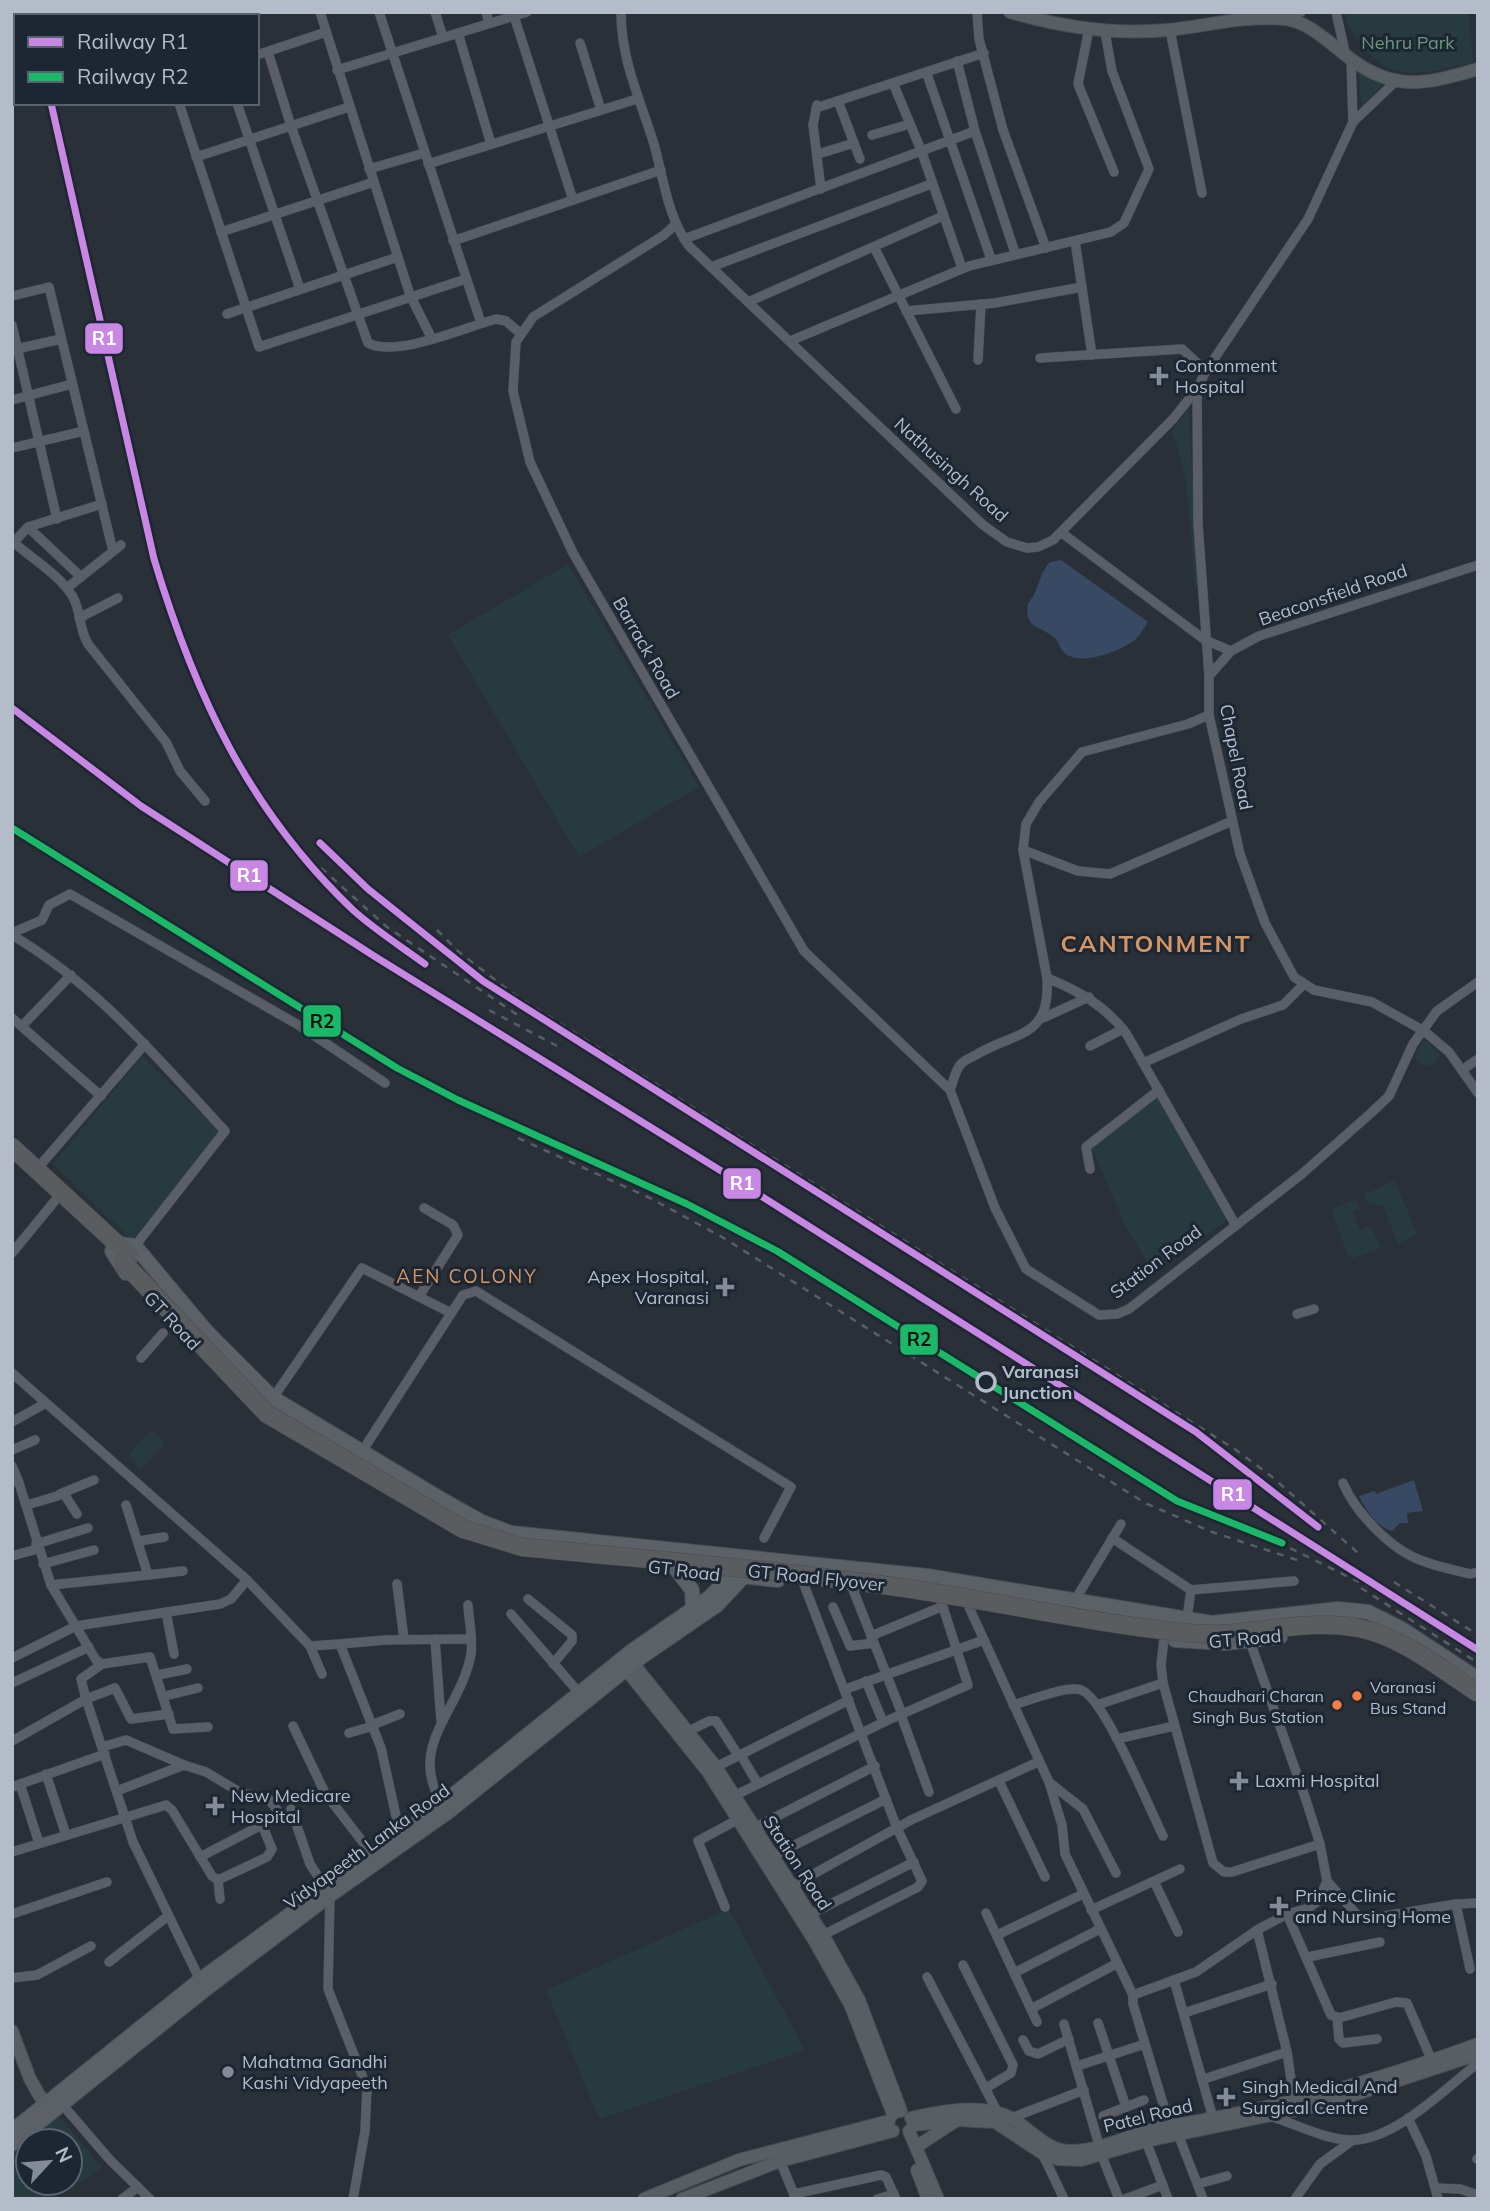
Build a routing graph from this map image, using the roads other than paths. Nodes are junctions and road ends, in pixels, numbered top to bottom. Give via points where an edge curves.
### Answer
1 (320, 12) edge
2 (379, 12) edge
3 (435, 12) edge
4 (486, 12) edge
5 (527, 12) edge
6 (621, 12) edge
7 (977, 12) edge
8 (1010, 12) edge
9 (1301, 12) edge
10 (1336, 12) edge
11 (514, 16) junction
12 (1286, 19) junction
13 (489, 23) junction
14 (1089, 29) junction
15 (1170, 30) junction
16 (326, 32) junction
17 (1105, 32) junction
18 (457, 33) junction
19 (443, 37) junction
20 (580, 43) dead end
21 (268, 51) junction
22 (984, 52) junction
23 (390, 53) junction
24 (259, 54) edge
25 (1348, 56) junction
26 (957, 61) junction
27 (1478, 69) edge
28 (337, 70) junction
29 (927, 74) junction
30 (1395, 82) junction
31 (893, 83) junction
32 (637, 99) junction
33 (838, 101) junction
34 (180, 105) edge
35 (238, 105) edge
36 (349, 107) junction
37 (601, 110) junction
38 (1353, 122) junction
39 (910, 124) junction
40 (548, 125) junction
41 (291, 126) junction
42 (975, 131) junction
43 (872, 135) dead end
44 (248, 140) junction
45 (950, 140) junction
46 (854, 143) junction
47 (491, 144) junction
48 (921, 150) junction
49 (424, 153) junction
50 (818, 155) junction
51 (196, 157) junction
52 (860, 159) dead end
53 (428, 164) junction
54 (369, 169) junction
55 (661, 170) junction
56 (1114, 172) dead end
57 (374, 182) junction
58 (931, 184) junction
59 (821, 189) junction
60 (1202, 193) dead end
61 (573, 200) junction
62 (317, 201) junction
63 (275, 215) junction
64 (943, 216) junction
65 (676, 224) junction
66 (221, 232) junction
67 (684, 239) junction
68 (453, 241) junction
69 (1075, 241) junction
70 (874, 247) junction
71 (1046, 248) junction
72 (1015, 253) junction
73 (398, 257) junction
74 (991, 259) junction
75 (711, 267) junction
76 (962, 268) junction
77 (342, 275) junction
78 (466, 279) junction
79 (1082, 287) junction
80 (300, 289) junction
81 (410, 295) junction
82 (898, 295) junction
83 (12, 296) edge
84 (748, 302) junction
85 (981, 304) junction
86 (245, 307) junction
87 (906, 312) junction
88 (358, 313) junction
89 (227, 314) dead end
90 (481, 323) junction
91 (12, 325) edge
92 (521, 334) junction
93 (61, 339) junction
94 (432, 339) junction
95 (790, 341) junction
96 (16, 349) edge
97 (1092, 355) junction
98 (1040, 358) dead end
99 (978, 360) dead end
100 (1206, 371) junction
101 (72, 384) junction
102 (1197, 389) junction
103 (30, 396) junction
104 (12, 400) edge
105 (956, 410) dead end
106 (84, 431) junction
107 (39, 441) junction
108 (12, 448) edge
109 (102, 504) junction
110 (57, 519) junction
111 (28, 527) junction
112 (1062, 533) junction
113 (13, 541) edge
114 (1478, 565) edge
115 (81, 578) junction
116 (67, 588) junction
117 (118, 598) dead end
118 (79, 618) junction
119 (1205, 640) junction
120 (1231, 651) junction
121 (1209, 676) junction
122 (1209, 715) junction
123 (205, 801) dead end
124 (1232, 821) junction
125 (1023, 849) junction
126 (12, 934) edge
127 (71, 975) junction
128 (1047, 978) junction
129 (1478, 982) edge
130 (1304, 984) junction
131 (1088, 997) junction
132 (12, 1018) edge
133 (1043, 1018) junction
134 (22, 1026) junction
135 (1123, 1029) junction
136 (1424, 1031) junction
137 (145, 1045) junction
138 (1090, 1046) dead end
139 (1478, 1059) edge
140 (1143, 1063) junction
141 (1462, 1070) junction
142 (385, 1083) dead end
143 (950, 1090) junction
144 (1158, 1090) junction
145 (1478, 1093) edge
146 (102, 1096) junction
147 (12, 1147) edge
148 (12, 1158) edge
149 (37, 1169) junction
150 (1090, 1169) dead end
151 (60, 1194) junction
152 (424, 1208) dead end
153 (1235, 1224) junction
154 (124, 1252) junction
155 (12, 1253) edge
156 (420, 1295) junction
157 (1314, 1309) dead end
158 (451, 1313) junction
159 (1297, 1314) dead end
160 (163, 1333) dead end
161 (141, 1358) dead end
162 (12, 1373) edge
163 (273, 1398) junction
164 (46, 1403) junction
165 (12, 1422) edge
166 (35, 1440) dead end
167 (12, 1450) edge
168 (361, 1453) junction
169 (12, 1466) edge
170 (93, 1480) dead end
171 (15, 1481) edge
172 (1343, 1483) dead end
173 (60, 1494) junction
174 (126, 1505) dead end
175 (27, 1506) junction
176 (77, 1514) dead end
177 (1121, 1524) dead end
178 (88, 1528) dead end
179 (164, 1537) dead end
180 (764, 1538) dead end
181 (1112, 1538) junction
182 (139, 1541) junction
183 (37, 1547) junction
184 (94, 1550) dead end
185 (12, 1556) edge
186 (43, 1564) junction
187 (676, 1569) junction
188 (183, 1571) dead end
189 (1478, 1572) edge
190 (148, 1575) junction
191 (736, 1577) junction
192 (247, 1580) junction
193 (1294, 1581) dead end
194 (803, 1582) junction
195 (397, 1584) dead end
196 (51, 1586) junction
197 (852, 1587) junction
198 (1191, 1590) junction
199 (528, 1599) dead end
200 (1075, 1600) junction
201 (941, 1604) junction
202 (468, 1605) dead end
203 (968, 1605) junction
204 (833, 1607) dead end
205 (693, 1609) junction
206 (166, 1612) junction
207 (512, 1614) dead end
208 (1167, 1614) junction
209 (1187, 1618) junction
210 (1242, 1622) junction
211 (76, 1626) junction
212 (404, 1639) junction
213 (435, 1639) junction
214 (471, 1639) junction
215 (1164, 1639) junction
216 (872, 1640) junction
217 (984, 1640) junction
218 (1249, 1641) junction
219 (340, 1644) junction
220 (310, 1646) junction
221 (89, 1647) junction
222 (956, 1649) junction
223 (174, 1654) dead end
224 (12, 1658) edge
225 (627, 1663) junction
226 (102, 1664) junction
227 (553, 1664) junction
228 (187, 1669) dead end
229 (322, 1674) dead end
230 (886, 1674) junction
231 (158, 1675) junction
232 (1478, 1680) edge
233 (866, 1681) junction
234 (12, 1683) edge
235 (1163, 1683) junction
236 (198, 1688) dead end
237 (846, 1689) junction
238 (1478, 1693) edge
239 (164, 1696) junction
240 (86, 1699) junction
241 (578, 1700) junction
242 (849, 1700) junction
243 (1478, 1701) edge
244 (1013, 1705) junction
245 (1097, 1705) junction
246 (169, 1714) junction
247 (400, 1714) dead end
248 (902, 1714) junction
249 (883, 1722) junction
250 (441, 1724) junction
251 (373, 1725) junction
252 (293, 1726) dead end
253 (1174, 1726) junction
254 (208, 1727) dead end
255 (349, 1733) dead end
256 (685, 1734) junction
257 (860, 1734) junction
258 (1117, 1738) junction
259 (12, 1741) edge
260 (104, 1751) junction
261 (739, 1755) junction
262 (1038, 1762) junction
263 (184, 1765) junction
264 (874, 1766) junction
265 (716, 1767) junction
266 (46, 1774) junction
267 (999, 1781) junction
268 (1049, 1782) junction
269 (758, 1784) junction
270 (16, 1786) edge
271 (117, 1791) junction
272 (929, 1792) dead end
273 (734, 1796) junction
274 (886, 1799) junction
275 (445, 1808) junction
276 (291, 1810) dead end
277 (125, 1815) junction
278 (737, 1819) junction
279 (262, 1825) junction
280 (754, 1828) junction
281 (897, 1828) junction
282 (400, 1834) junction
283 (66, 1835) junction
284 (1163, 1836) dead end
285 (40, 1843) junction
286 (1320, 1844) junction
287 (12, 1852) edge
288 (372, 1854) junction
289 (773, 1856) junction
290 (200, 1857) junction
291 (914, 1862) junction
292 (1180, 1869) dead end
293 (1116, 1873) dead end
294 (1045, 1877) dead end
295 (218, 1880) junction
296 (1154, 1881) junction
297 (1327, 1881) junction
298 (107, 1882) dead end
299 (790, 1887) junction
300 (328, 1891) junction
301 (1083, 1894) junction
302 (220, 1899) dead end
303 (1478, 1903) edge
304 (1456, 1904) junction
305 (725, 1907) dead end
306 (1091, 1910) junction
307 (986, 1913) dead end
308 (12, 1914) edge
309 (1286, 1914) junction
310 (809, 1915) junction
311 (168, 1916) junction
312 (1100, 1929) junction
313 (1257, 1930) junction
314 (1178, 1932) dead end
315 (822, 1935) junction
316 (997, 1935) junction
317 (1380, 1942) dead end
318 (91, 1946) dead end
319 (1308, 1957) junction
320 (108, 1962) dead end
321 (1116, 1964) junction
322 (963, 1965) dead end
323 (1470, 1969) dead end
324 (1014, 1973) junction
325 (927, 1977) dead end
326 (12, 1978) edge
327 (200, 1980) junction
328 (1174, 1980) junction
329 (1272, 1984) junction
330 (1133, 1995) junction
331 (1031, 2009) junction
332 (1184, 2013) junction
333 (1337, 2017) junction
334 (1037, 2022) dead end
335 (1098, 2023) dead end
336 (1064, 2024) dead end
337 (12, 2031) edge
338 (1069, 2039) junction
339 (1377, 2039) dead end
340 (1023, 2040) dead end
341 (1145, 2043) junction
342 (1478, 2044) edge
343 (15, 2052) edge
344 (1287, 2052) junction
345 (1478, 2054) edge
346 (1109, 2056) junction
347 (1432, 2061) junction
348 (1478, 2063) edge
349 (1077, 2066) junction
350 (1204, 2078) junction
351 (985, 2088) junction
352 (1084, 2090) junction
353 (1143, 2100) dead end
354 (54, 2102) junction
355 (1295, 2106) junction
356 (1126, 2107) junction
357 (998, 2113) junction
358 (1103, 2116) dead end
359 (1270, 2116) junction
360 (1011, 2118) junction
361 (1213, 2118) junction
362 (1408, 2118) junction
363 (957, 2120) junction
364 (901, 2123) junction
365 (12, 2131) edge
366 (1174, 2132) junction
367 (1353, 2140) junction
368 (1146, 2141) junction
369 (12, 2144) edge
370 (916, 2147) junction
371 (1100, 2150) junction
372 (1042, 2153) junction
373 (778, 2155) junction
374 (1227, 2176) dead end
375 (1198, 2184) junction
376 (1163, 2185) junction
377 (138, 2187) junction
378 (1436, 2188) junction
379 (1478, 2195) edge
380 (795, 2196) edge
381 (895, 2196) edge
382 (122, 2199) edge
383 (150, 2199) edge
384 (353, 2199) edge
385 (643, 2199) edge
386 (682, 2199) edge
387 (877, 2199) edge
388 (928, 2199) edge
389 (938, 2199) edge
390 (1064, 2199) edge
391 (1119, 2199) edge
392 (1125, 2199) edge
393 (1168, 2199) edge
394 (1203, 2199) edge
395 (1295, 2199) edge
396 (1438, 2199) edge

1 - 16 street
2 - 23 street
3 - 19 street
4 - 13 street
5 - 11 street
6 - 32 street, Nathusingh Road via 628,73
7 - 22 street
8 - 14 street
9 - 12 street
10 - 25 street
11 - 13 street
11 - 40 street
12 - 15 street
12 - 25 street via 1326,38
13 - 18 street
14 - 17 street
14 - 56 street via 1078,83
15 - 17 street
15 - 60 street
16 - 21 street
16 - 28 street
17 - 69 street via 1112,71 1149,169 1124,223 1111,232
18 - 19 street
18 - 47 street
19 - 23 street
20 - 37 street
21 - 24 street
21 - 41 street
22 - 26 street
22 - 71 street via 1003,130
23 - 28 street
23 - 49 street
25 - 30 street
25 - 38 street
26 - 29 street
26 - 42 street
27 - 30 street via 1424,84
28 - 36 street
29 - 31 street
29 - 45 street
30 - 38 street, Nathusingh Road
31 - 33 street
31 - 39 street
32 - 37 street
32 - 55 street, Nathusingh Road
33 - 46 street
33 - 50 street via 817,105 813,125
34 - 51 street
35 - 44 street
36 - 41 street
36 - 54 street
37 - 40 street
38 - 100 street, Nathusingh Road via 1308,219
39 - 43 street
39 - 48 street
40 - 47 street
40 - 61 street
41 - 44 street
41 - 62 street
42 - 45 street
42 - 72 street
44 - 51 street
44 - 63 street
45 - 48 street
45 - 74 street
46 - 50 street
46 - 52 street
47 - 53 street
48 - 58 street
48 - 59 street
49 - 53 street
49 - 54 street
50 - 59 street
51 - 66 street
53 - 68 street
54 - 57 street
55 - 61 street
55 - 65 street, Nathusingh Road
57 - 62 street
57 - 73 street
58 - 64 street
58 - 75 street
59 - 67 street
61 - 68 street
62 - 63 street
62 - 77 street
63 - 66 street
63 - 80 street
64 - 70 street
64 - 76 street
65 - 67 street, Nathusingh Road
65 - 92 street via 533,317
66 - 86 street
67 - 75 street, Nathusingh Road
68 - 78 street
69 - 71 street
69 - 79 street
70 - 82 street
70 - 84 street
71 - 72 street
72 - 74 street
73 - 77 street
73 - 81 street
74 - 76 street
75 - 84 street, Nathusingh Road
76 - 82 street
77 - 80 street
77 - 88 street
78 - 81 street
78 - 90 street
79 - 85 street
79 - 97 street
80 - 86 street
81 - 88 street
81 - 94 street
82 - 87 street
82 - 95 street
83 - 93 street via 49,287
84 - 95 street, Nathusingh Road
85 - 87 street
85 - 99 street
86 - 88 street via 258,347
86 - 89 street
87 - 105 street
88 - 94 street via 368,343 374,346
90 - 92 street via 506,321
90 - 94 street
91 - 96 street
92 - 143 street, Barrack Road via 516,342 513,391 519,424 530,462 579,565 804,951
93 - 96 street
93 - 101 street
95 - 112 street, Nathusingh Road via 1007,542 1038,547
96 - 103 street
97 - 98 street
97 - 100 street via 1182,349
100 - 102 street, Nathusingh Road
101 - 103 street
101 - 106 street
102 - 112 street, Nathusingh Road
102 - 119 street, Chapel Road via 1196,472
103 - 104 street
103 - 107 street
106 - 107 street
106 - 109 street
107 - 108 street
107 - 110 street
109 - 110 street
109 - 115 street via 117,548
110 - 111 street
111 - 113 street
111 - 115 street
112 - 119 street
113 - 116 street
114 - 120 street, Beaconsfield Road via 1302,620
115 - 116 street
116 - 118 street
117 - 118 street
118 - 123 street via 88,644 166,742 186,780
119 - 120 street
119 - 121 street, Chapel Road
120 - 121 street, Beaconsfield Road
121 - 122 street, Chapel Road
122 - 124 street, Chapel Road
122 - 125 street via 1082,752 1039,802 1026,824
124 - 125 street via 1110,874 1078,871
124 - 130 street, Chapel Road via 1265,923 1294,977
125 - 128 street
126 - 127 street
126 - 142 street via 42,920 49,905 70,894 300,1026
127 - 134 street
127 - 137 street via 127,1023
128 - 131 street
128 - 133 street
129 - 136 street, Station Road via 1437,1011
130 - 136 street via 1372,1002
130 - 140 street via 1283,1005
131 - 133 street
131 - 135 street
132 - 134 street
133 - 143 street via 1021,1037 984,1050 960,1065
134 - 146 street
135 - 138 street
135 - 140 street
136 - 141 street
136 - 153 street, Station Road via 1413,1044 1389,1096 1303,1173
137 - 146 street
137 - 154 street via 225,1131
139 - 141 street
140 - 144 street
141 - 145 street
143 - 153 street, Station Road via 995,1209 1026,1269 1099,1315 1129,1309
144 - 150 street via 1086,1147
144 - 153 street
146 - 149 street
147 - 149 highway, GT Road
148 - 151 highway, GT Road
149 - 151 highway, GT Road
151 - 154 highway, GT Road
151 - 155 street
152 - 156 street via 453,1226 458,1235
154 - 163 main road, GT Road
154 - 187 main road, GT Road via 120,1266 264,1416 460,1531 519,1552
154 - 232 highway, GT Road Flyover via 273,1407 486,1529 523,1538 898,1578 1188,1624 1356,1618 1380,1624
154 - 238 highway, GT Road Flyover, bridge via 267,1414 483,1537 522,1547 910,1589 1187,1633 1355,1627 1377,1632
156 - 158 street
156 - 163 street via 362,1268
157 - 159 street
158 - 168 street
158 - 180 street via 463,1295 476,1291 791,1487
160 - 161 street
162 - 164 street
163 - 168 main road, GT Road
164 - 165 street
164 - 192 street
166 - 167 street
168 - 200 main road, GT Road via 482,1522 511,1533 927,1576
169 - 171 street
170 - 173 street
171 - 175 street
172 - 189 street via 1350,1499 1375,1528 1412,1557 1470,1574
173 - 175 street
173 - 176 street via 66,1495
174 - 182 street
175 - 183 street
177 - 181 street
178 - 183 street
179 - 182 street
181 - 198 street
181 - 200 street
182 - 190 street
183 - 185 street
183 - 186 street
184 - 186 street
186 - 196 street
187 - 191 main road, GT Road
187 - 205 main road via 692,1590
188 - 190 street
190 - 196 street
191 - 194 main road, GT Road
191 - 205 main road, Vidyapeeth Lanka Road
191 - 225 main road, Vidyapeeth Lanka Road via 717,1605
192 - 206 street via 231,1599 220,1604
192 - 220 street
193 - 198 street
194 - 197 main road, GT Road
194 - 237 street
195 - 212 street
196 - 211 street
197 - 201 main road, GT Road
197 - 216 street
198 - 209 street
199 - 227 street via 572,1635
200 - 208 main road, GT Road
201 - 203 main road, GT Road
201 - 216 street
201 - 222 street
202 - 214 street
203 - 215 main road, GT Road
203 - 217 street
204 - 216 street via 852,1647
205 - 225 main road, Vidyapeeth Lanka Road
206 - 211 street
206 - 223 street
207 - 227 street
208 - 209 main road, GT Road
208 - 215 street
209 - 210 main road, GT Road
210 - 218 street
210 - 232 main road, GT Road via 1338,1609 1368,1612
211 - 221 street
211 - 224 street
212 - 213 street
212 - 219 street
213 - 214 street
213 - 250 street
214 - 250 street via 470,1657
215 - 218 main road, GT Road
215 - 235 street
216 - 230 street
217 - 222 street
217 - 244 street
218 - 243 main road, GT Road via 1319,1633 1379,1642 1417,1660
218 - 286 street
219 - 220 street
219 - 251 street
220 - 229 street
221 - 226 street
221 - 234 street
222 - 230 street
222 - 248 street via 968,1685
225 - 241 main road, Vidyapeeth Lanka Road
225 - 256 street, Station Road
226 - 231 street via 150,1657
226 - 240 street via 82,1676
227 - 241 street
228 - 231 street
230 - 233 street
230 - 248 street
231 - 239 street
233 - 237 street
233 - 249 street
235 - 245 street
235 - 253 street
236 - 239 street
237 - 242 street
239 - 246 street
240 - 246 street via 115,1688 131,1719
240 - 259 street
240 - 260 street
241 - 275 main road, Vidyapeeth Lanka Road
242 - 257 street
242 - 261 street
244 - 245 street via 1073,1688 1083,1690
244 - 262 street
245 - 258 street
246 - 254 street via 175,1730
247 - 251 street
248 - 249 street
248 - 272 street
249 - 257 street
250 - 275 street via 428,1764 434,1790
251 - 255 street
251 - 282 street
252 - 288 street via 325,1793
253 - 258 street
253 - 286 street via 1213,1863 1219,1869 1232,1872
256 - 261 street via 716,1721
256 - 265 street, Station Road
256 - 278 street, Station Road
257 - 264 street
257 - 269 street
258 - 284 street
260 - 263 street via 126,1740
260 - 266 street
260 - 271 street
261 - 265 street
261 - 269 street
262 - 267 street
262 - 268 street
263 - 271 street
263 - 279 street via 241,1793 267,1797 281,1815
264 - 274 street
264 - 280 street
265 - 273 street, Station Road
266 - 270 street
266 - 283 street
267 - 281 street
267 - 294 street
268 - 293 street via 1083,1809
268 - 301 street via 1065,1854
269 - 273 street
270 - 285 street
271 - 277 street
273 - 280 street, Station Road
274 - 281 street
274 - 289 street
275 - 282 main road, Vidyapeeth Lanka Road
275 - 300 main road, Vidyapeeth Lanka Road
276 - 300 street via 310,1864
277 - 283 street
277 - 290 street via 170,1806
277 - 311 street
278 - 305 street via 698,1841
278 - 364 street, Station Road via 850,2004
279 - 290 street
279 - 295 street via 272,1849 267,1857
280 - 289 street, Station Road
281 - 291 street
281 - 299 street
282 - 288 main road, Vidyapeeth Lanka Road
283 - 285 street
285 - 287 street
286 - 297 street
288 - 300 main road, Vidyapeeth Lanka Road
289 - 299 street, Station Road
290 - 295 street
291 - 310 street
291 - 315 street via 922,1881 918,1887
292 - 296 street
295 - 302 street
296 - 306 street
296 - 314 street
297 - 304 street via 1358,1916 1367,1919
297 - 309 street via 1309,1908
298 - 308 street
299 - 310 street, Station Road
300 - 327 main road, Vidyapeeth Lanka Road
300 - 354 main road, Vidyapeeth Lanka Road
300 - 384 street via 328,1990 367,2088
301 - 306 street
301 - 316 street
303 - 304 street
304 - 323 street
306 - 312 street
307 - 316 street
309 - 313 street
309 - 319 street
310 - 315 street, Station Road
311 - 320 street
311 - 327 street
312 - 321 street
312 - 324 street
313 - 328 street via 1219,1959
313 - 329 street
315 - 364 street, Station Road via 859,2000
316 - 324 street
317 - 319 street
318 - 326 street via 37,1975
319 - 333 street via 1328,2011
321 - 330 street
321 - 331 street
322 - 351 street via 1013,2065 1011,2073
324 - 331 street
325 - 351 street
327 - 354 main road, Vidyapeeth Lanka Road
328 - 330 street
328 - 332 street
329 - 332 street
329 - 344 street
330 - 341 street
331 - 334 street
332 - 350 street
333 - 339 street via 1343,2043
333 - 347 street via 1407,2003
335 - 346 street
336 - 338 street
337 - 343 street
338 - 340 street via 1038,2054 1029,2051
338 - 349 street
341 - 346 street
341 - 366 street
342 - 347 street, Patel Road
343 - 354 street
344 - 350 street
344 - 355 street
345 - 355 street, Patel Road via 1372,2091
346 - 349 street
346 - 356 street
347 - 355 street, Patel Road
348 - 362 street
349 - 352 street
350 - 361 street
351 - 357 street
352 - 360 street
352 - 371 street
353 - 356 street
354 - 365 main road, Vidyapeeth Lanka Road
354 - 369 main road, Vidyapeeth Lanka Road
354 - 377 street
355 - 359 street, Patel Road
355 - 361 street, Patel Road
356 - 358 street
357 - 360 street, Patel Road
357 - 364 street, Patel Road via 947,2111
359 - 366 street, Patel Road
359 - 367 street via 1333,2138
360 - 371 street, Patel Road via 1059,2150
361 - 366 street, Patel Road
362 - 367 street via 1370,2137
362 - 378 street
363 - 364 street, Patel Road
363 - 370 street
363 - 372 street, Patel Road via 995,2122
364 - 370 street, Station Road
364 - 373 street, Patel Road
364 - 388 street, Station Road
366 - 368 street, Patel Road
366 - 371 street, Patel Road
366 - 375 street
367 - 395 street via 1320,2164
368 - 371 street, Patel Road
368 - 376 street
370 - 389 street, Station Road
371 - 372 street, Patel Road via 1069,2160
371 - 391 street
372 - 390 street
373 - 380 street
373 - 385 street, Patel Road via 712,2170
373 - 386 street, Patel Road
374 - 375 street
375 - 394 street
376 - 392 street
376 - 393 street
377 - 382 street
377 - 383 street
378 - 379 street
378 - 396 street
380 - 381 street via 881,2175
381 - 387 street

